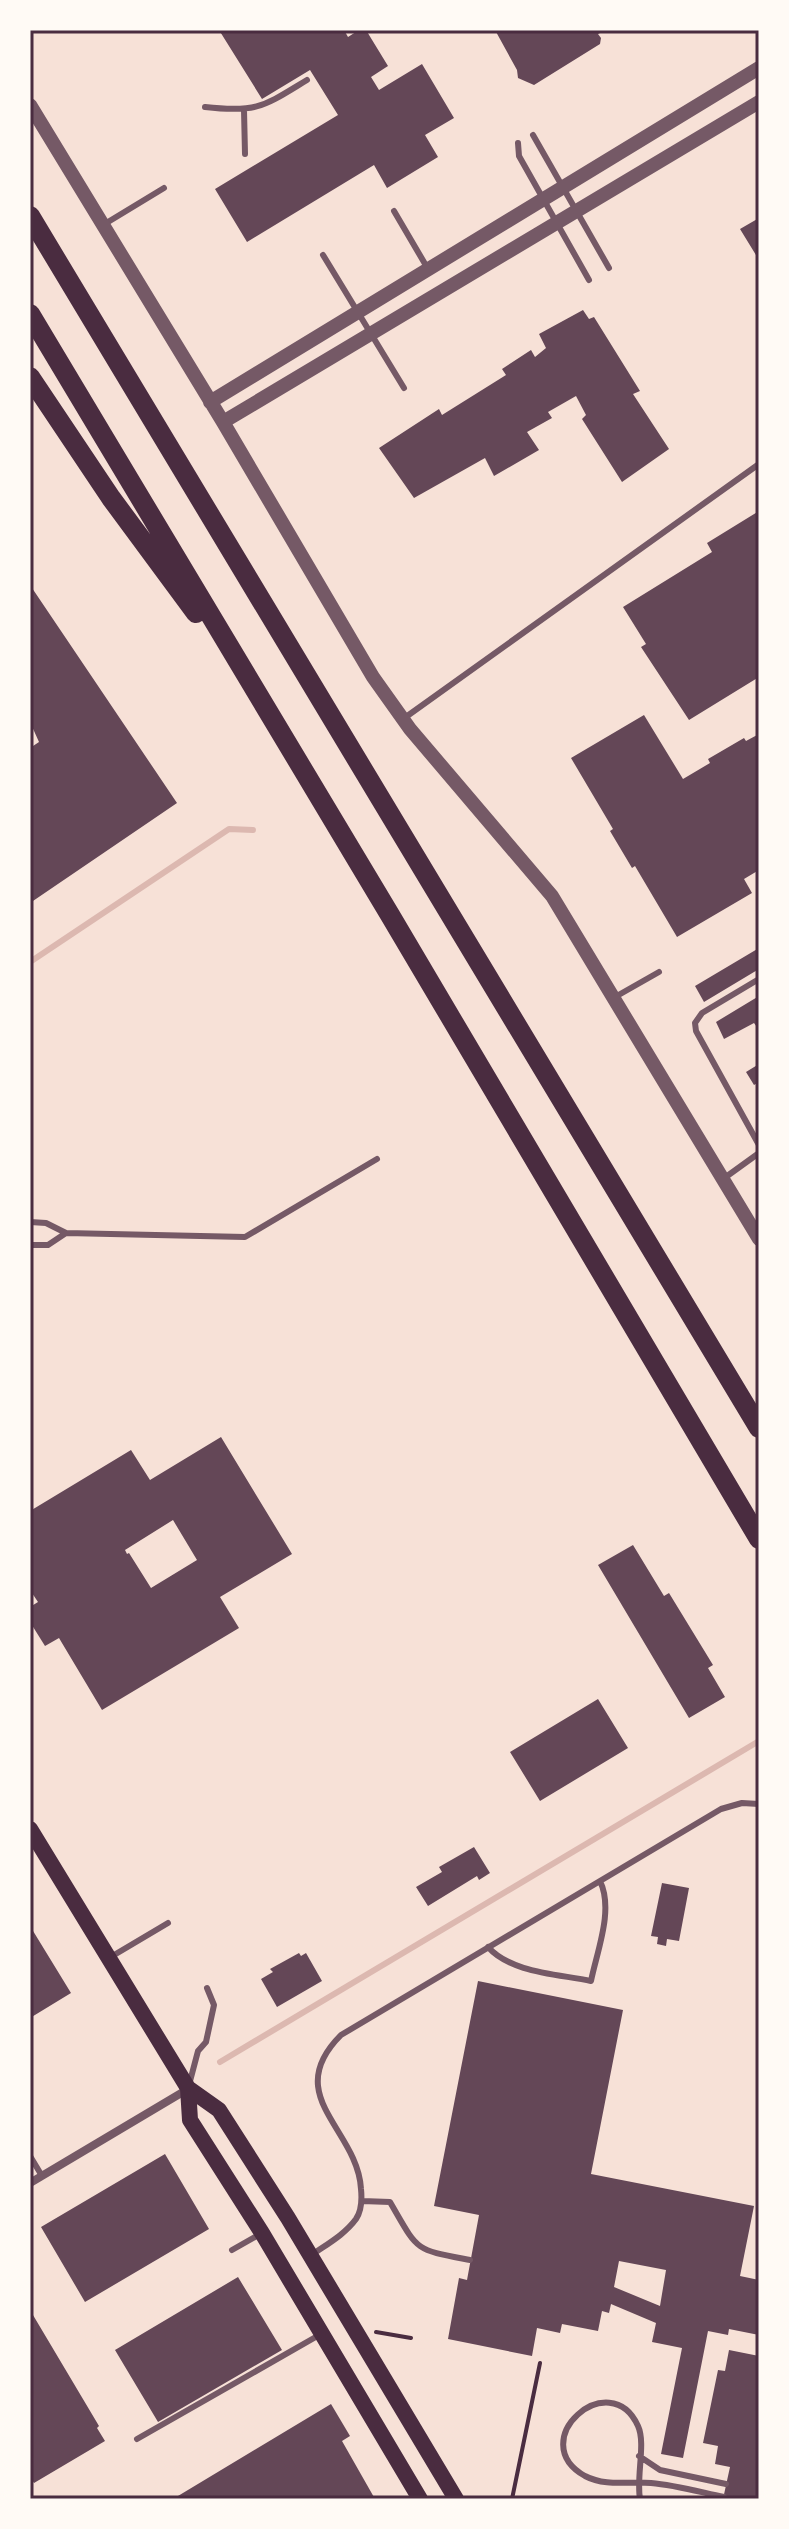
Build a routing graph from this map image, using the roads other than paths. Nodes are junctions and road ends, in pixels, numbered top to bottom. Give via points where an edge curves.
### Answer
1 (759, 68) edge
2 (307, 80) dead end
3 (759, 102) edge
4 (30, 105) edge
5 (205, 107) dead end
6 (244, 110) junction
7 (533, 135) dead end
8 (518, 143) dead end
9 (245, 154) dead end
10 (564, 187) junction
11 (164, 188) dead end
12 (543, 199) junction
13 (394, 211) dead end
14 (577, 211) junction
15 (30, 216) edge
16 (557, 223) junction
17 (103, 225) junction
18 (323, 255) dead end
19 (609, 268) dead end
20 (428, 269) junction
21 (589, 280) dead end
22 (358, 312) junction
23 (30, 314) edge
24 (372, 334) junction
25 (30, 377) edge
26 (404, 388) dead end
27 (210, 402) junction
28 (223, 422) junction
29 (759, 464) edge
30 (265, 707) junction
31 (403, 719) junction
32 (659, 972) dead end
33 (759, 979) edge
34 (615, 997) junction
35 (759, 1145) edge
36 (759, 1153) edge
37 (377, 1159) dead end
38 (723, 1179) junction
39 (30, 1222) edge
40 (66, 1233) junction
41 (759, 1239) edge
42 (30, 1245) edge
43 (654, 1254) junction
44 (759, 1401) edge
45 (759, 1428) edge
46 (759, 1539) edge
47 (759, 1804) edge
48 (30, 1829) edge
49 (600, 1881) junction
50 (168, 1923) dead end
51 (488, 1947) junction
52 (109, 1958) junction
53 (207, 1988) dead end
54 (188, 2088) junction
55 (30, 2156) edge
56 (42, 2176) junction
57 (30, 2183) edge
58 (362, 2201) junction
59 (262, 2233) junction
60 (232, 2250) dead end
61 (310, 2256) junction
62 (470, 2260) dead end
63 (322, 2333) junction
64 (137, 2439) dead end
65 (639, 2456) junction
66 (637, 2483) junction
67 (726, 2484) dead end
68 (724, 2497) edge
69 (420, 2499) edge
70 (456, 2499) edge
71 (640, 2499) edge

1 - 10 street
2 - 6 lane via 268,104
3 - 14 street
4 - 17 street
5 - 6 lane
6 - 9 lane
7 - 10 lane
8 - 12 lane via 519,156
10 - 12 street
10 - 14 lane
11 - 17 lane
12 - 16 lane
12 - 20 street
13 - 20 lane
14 - 16 street
14 - 19 lane
15 - 43 highway
16 - 21 lane
16 - 24 street
17 - 27 street
18 - 22 lane
20 - 22 street
22 - 24 lane
22 - 27 street
23 - 30 highway
24 - 26 lane
24 - 28 street
25 - 30 highway via 111,498
27 - 28 street
28 - 31 street
29 - 31 lane
30 - 46 highway
31 - 34 street via 552,896
32 - 34 lane
33 - 35 lane via 702,1013 695,1023
34 - 38 street
36 - 38 lane
37 - 40 lane via 245,1237
38 - 41 street
39 - 40 lane
40 - 42 lane via 48,1245
43 - 44 highway
43 - 45 highway
47 - 49 lane via 721,1809
48 - 52 main road
49 - 51 lane
49 - 51 lane via 606,1909 591,1981 519,1966
50 - 52 lane
51 - 58 lane via 341,2035 320,2061 316,2083 322,2104 360,2172
52 - 54 main road
53 - 54 lane via 214,2005
54 - 56 street
54 - 59 main road via 190,2120
54 - 61 main road via 219,2110
55 - 56 lane
56 - 57 street
58 - 61 lane via 358,2217 341,2235
58 - 62 lane via 390,2202 415,2244 425,2251
59 - 60 lane
59 - 63 main road
61 - 70 main road
63 - 64 lane
63 - 69 main road
65 - 66 lane
65 - 66 lane via 638,2427 617,2406 587,2406 567,2427 564,2442 575,2469 588,2478
65 - 67 lane via 660,2470
66 - 68 lane
66 - 71 lane

